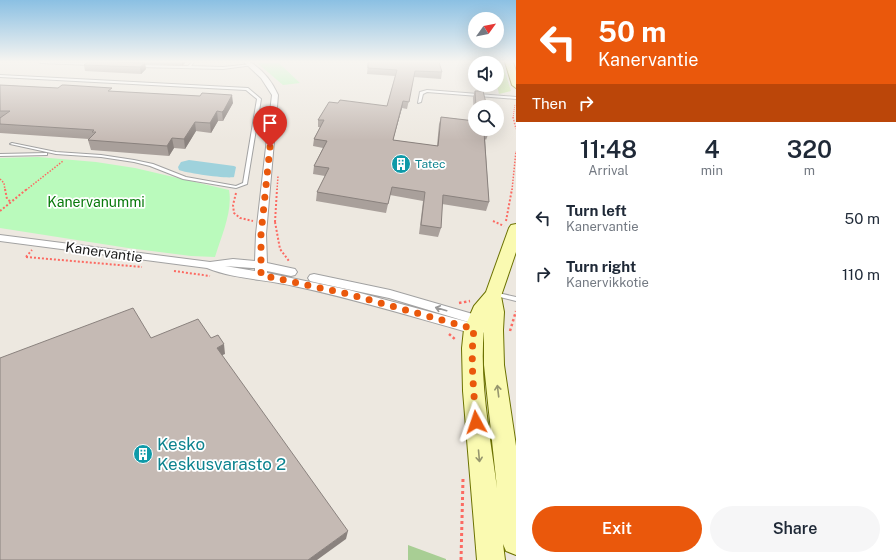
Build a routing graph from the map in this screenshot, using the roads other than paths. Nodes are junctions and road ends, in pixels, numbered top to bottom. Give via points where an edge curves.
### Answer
1 (231, 88) edge
2 (271, 88) edge
3 (516, 98) edge
4 (419, 102) dead end
5 (12, 144) dead end
6 (56, 153) junction
7 (0, 155) edge
8 (508, 229) edge
9 (0, 238) edge
10 (261, 271) junction
11 (494, 296) junction
12 (516, 299) edge
13 (485, 323) junction
14 (516, 541) edge
15 (491, 560) edge

1 - 6 lane via 247,89 260,99 245,184 241,186 185,178 134,161
2 - 10 street via 275,95 261,234
3 - 4 lane via 427,91 421,93
5 - 6 lane
6 - 7 lane
8 - 11 main road
9 - 10 street, Kanervantie via 210,271
10 - 13 street, Kanervantie via 348,294
13 -> 10 street, Kanervantie via 390,294
11 - 12 lane
11 - 13 main road via 495,312
14 -> 13 main road via 494,365
13 -> 15 main road via 472,348

